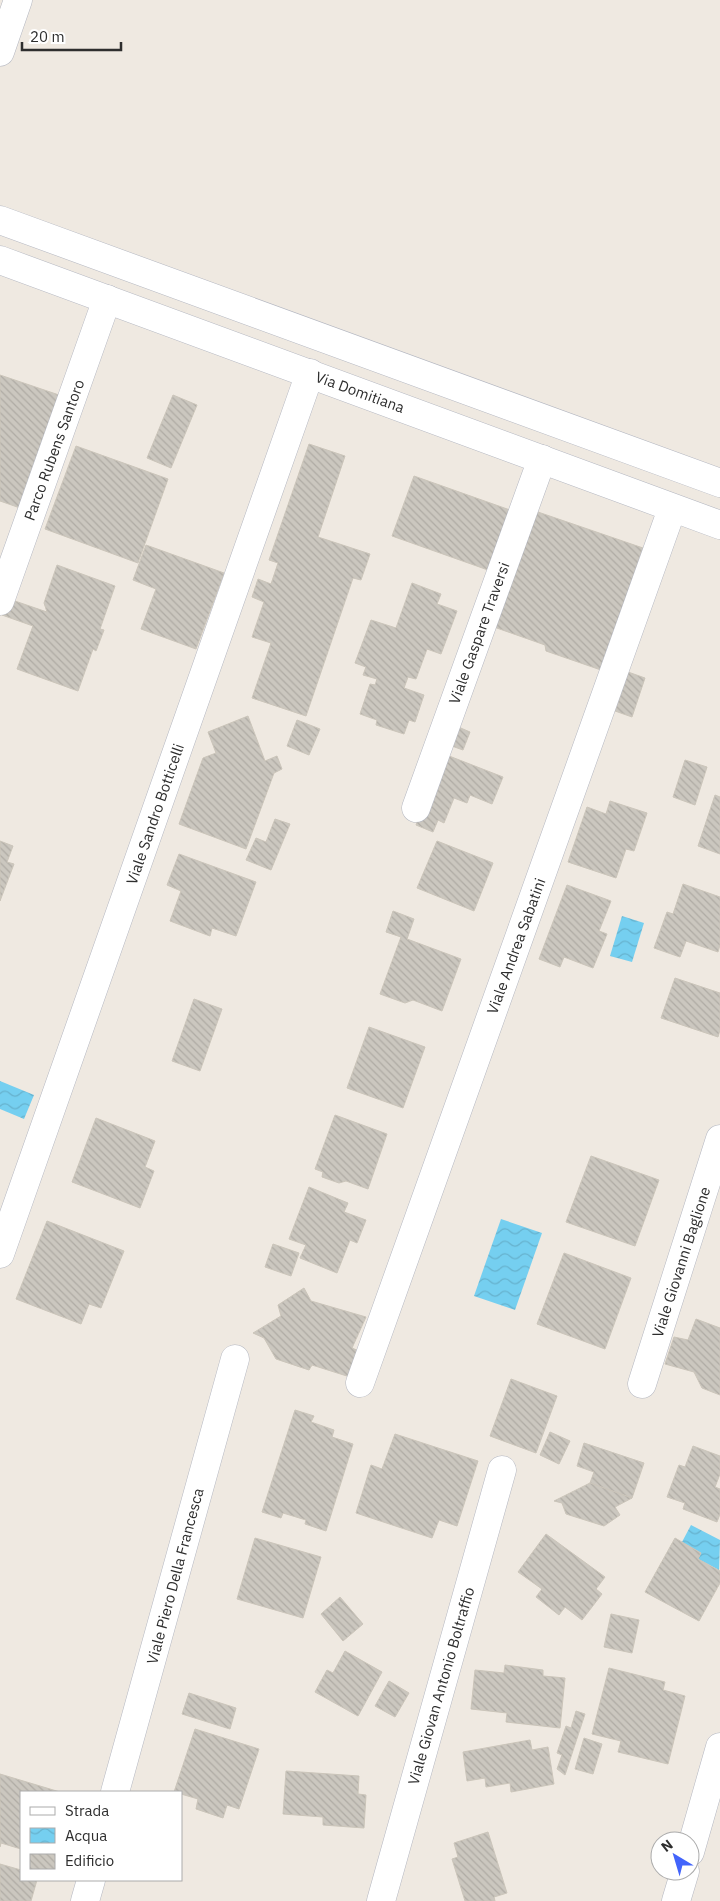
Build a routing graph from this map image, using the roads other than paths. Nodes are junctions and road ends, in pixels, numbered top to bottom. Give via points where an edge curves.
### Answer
1 (18, 0) edge
2 (0, 52) edge
3 (0, 220) edge
4 (0, 260) edge
5 (107, 299) junction
6 (310, 373) junction
7 (542, 459) junction
8 (720, 483) edge
9 (672, 508) junction
10 (720, 525) edge
11 (1, 596) edge
12 (416, 808) dead end
13 (720, 1139) edge
14 (0, 1254) edge
15 (235, 1359) dead end
16 (360, 1383) dead end
17 (642, 1384) dead end
18 (502, 1470) dead end
19 (720, 1747) edge
20 (115, 1791) edge
21 (696, 1831) edge
22 (91, 1881) edge
23 (682, 1881) edge
24 (85, 1901) edge
25 (381, 1901) edge
26 (676, 1901) edge

1 - 2 street
3 - 8 street
4 - 5 street, Via Domitiana
5 - 6 street, Via Domitiana
5 - 11 street, Parco Rubens Santoro
6 - 7 street, Via Domitiana
6 - 14 street, Viale Sandro Botticelli
7 - 9 street, Via Domitiana
7 - 12 street, Viale Gaspare Traversi
9 - 10 street, Via Domitiana
9 - 16 street, Viale Andrea Sabatini
13 - 17 street, Viale Giovanni Baglione
15 - 20 street, Viale Piero Della Francesca
18 - 25 street, Viale Giovan Antonio Boltraffio
19 - 21 street
22 - 24 street
23 - 26 street

